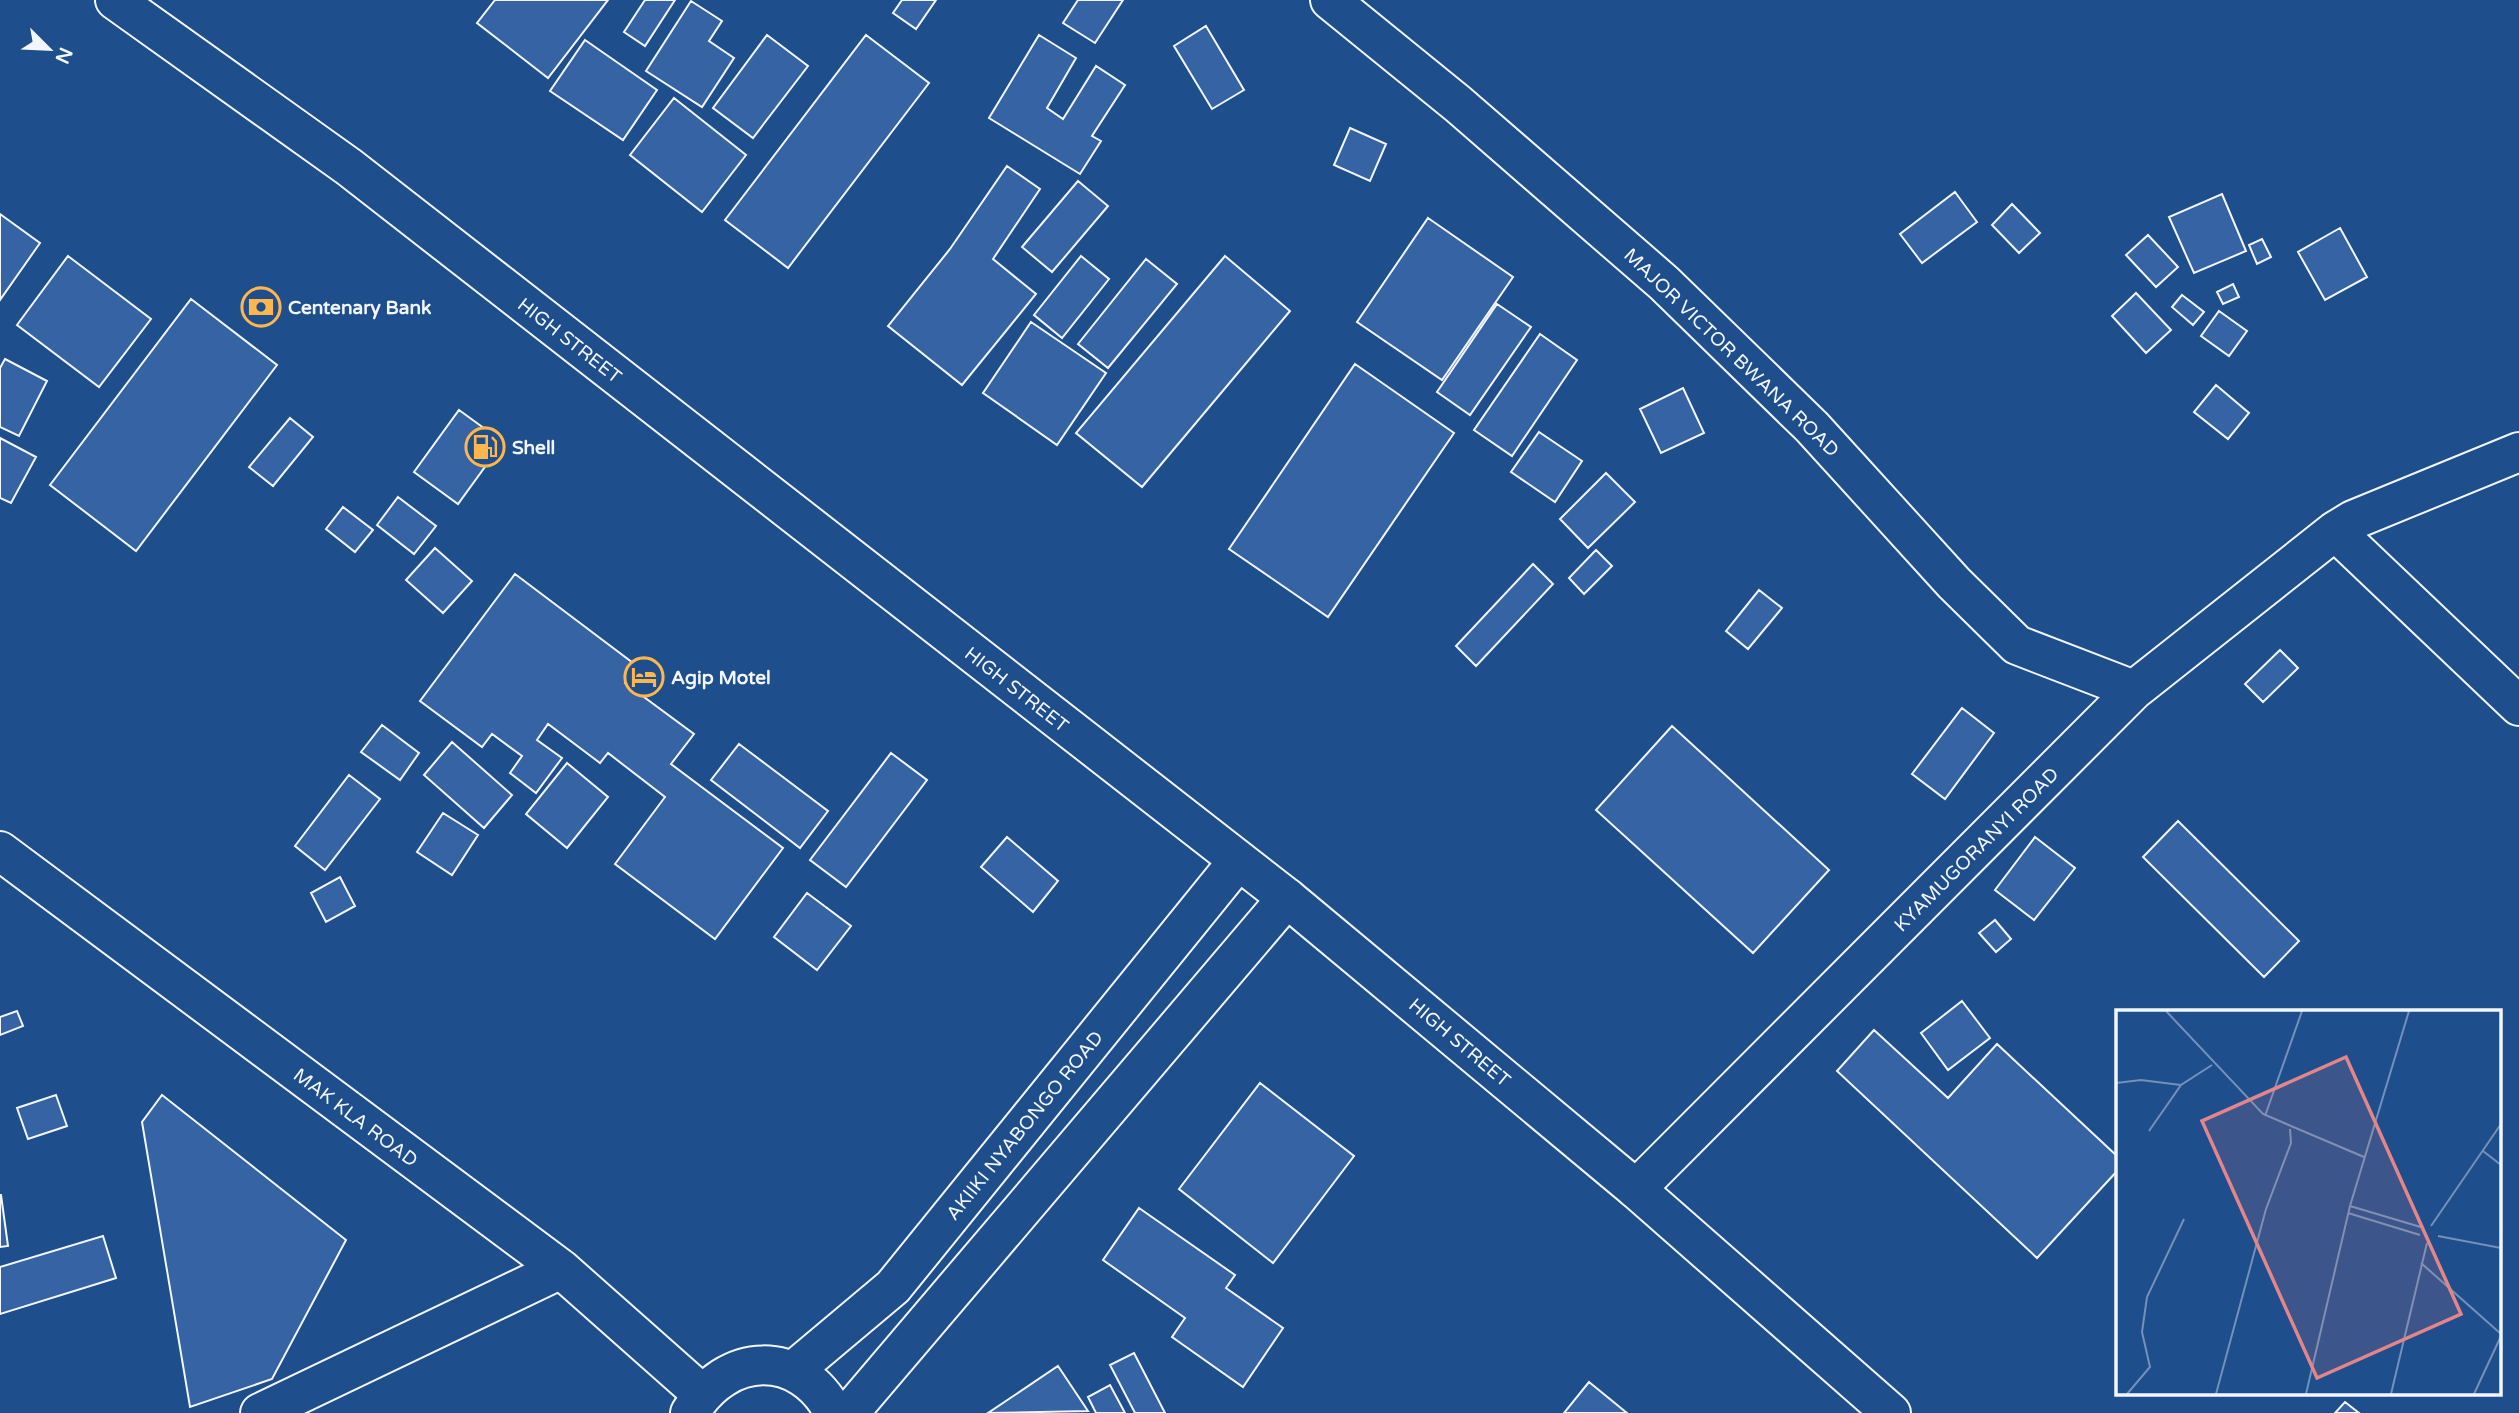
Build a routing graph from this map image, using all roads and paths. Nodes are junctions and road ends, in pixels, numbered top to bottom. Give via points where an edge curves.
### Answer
1 (115, 0) edge
2 (1330, 0) edge
3 (2519, 452) edge
4 (2334, 531) junction
5 (2134, 690) junction
6 (2519, 706) edge
7 (0, 851) edge
8 (1238, 860) junction
9 (1287, 898) junction
10 (1636, 1189) junction
11 (561, 1269) junction
12 (793, 1371) junction
13 (696, 1404) edge
14 (260, 1413) edge
15 (834, 1413) edge
16 (849, 1413) edge
17 (1891, 1413) edge

1 - 8 street, HIGH STREET via 360,176
2 - 5 street, MAJOR VICTOR BWANA ROAD via 1489,130 1664,284 1812,426 1954,583 2017,645
3 - 4 street, KYAMUGORANYI ROAD
4 - 5 street, KYAMUGORANYI ROAD
4 - 6 street
5 - 10 street, KYAMUGORANYI ROAD
7 - 11 street, MAK KLA ROAD
8 - 9 street, HIGH STREET
8 - 12 street, AKIIKI NYABONGO ROAD via 893,1287
9 - 10 street, HIGH STREET
9 - 16 street
10 - 17 street, HIGH STREET
11 - 13 street, MAK KLA ROAD
11 - 14 street
12 - 13 street via 774,1366 735,1370 718,1379
12 - 15 street via 822,1391

